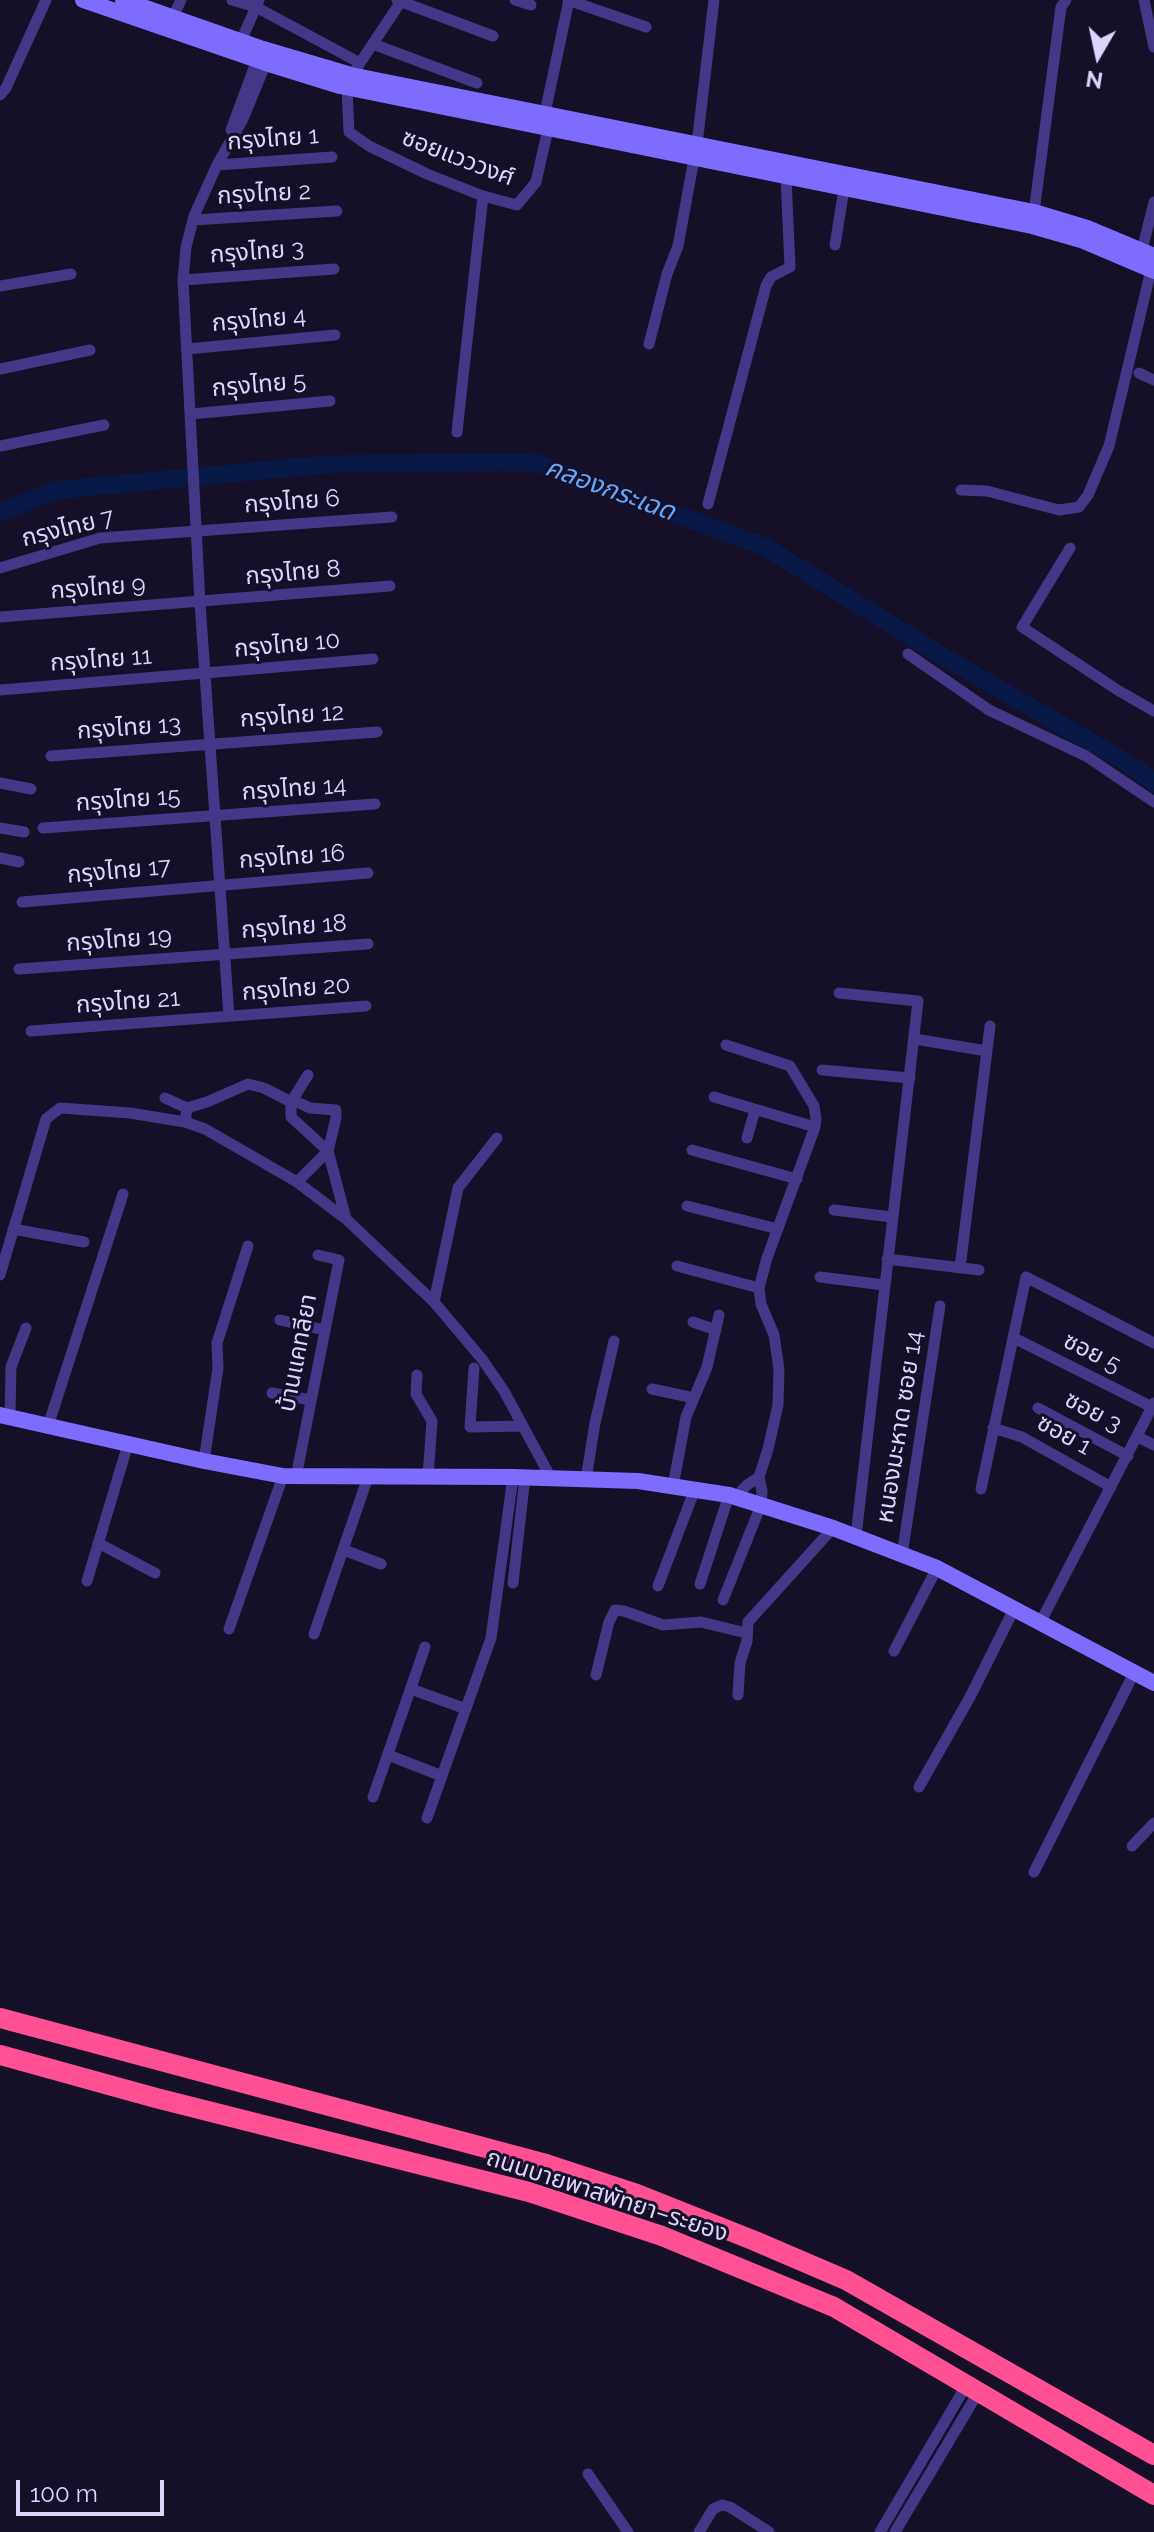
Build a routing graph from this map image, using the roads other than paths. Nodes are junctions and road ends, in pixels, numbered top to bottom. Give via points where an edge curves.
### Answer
1 (46, 0) edge
2 (83, 0) edge
3 (123, 0) edge
4 (181, 0) edge
5 (232, 0) edge
6 (515, 0) edge
7 (568, 0) edge
8 (714, 0) edge
9 (1066, 0) edge
10 (1144, 0) edge
11 (400, 1) edge
12 (257, 4) edge
13 (531, 5) dead end
14 (173, 17) junction
15 (646, 27) dead end
16 (493, 36) dead end
17 (241, 41) junction
18 (373, 44) junction
19 (1154, 47) edge
20 (261, 62) junction
21 (353, 75) junction
22 (477, 83) dead end
23 (0, 95) edge
24 (546, 121) junction
25 (695, 152) junction
26 (332, 157) dead end
27 (217, 165) junction
28 (786, 177) junction
29 (844, 189) junction
30 (483, 196) junction
31 (940, 200) junction
32 (1154, 202) edge
33 (337, 211) dead end
34 (1034, 212) junction
35 (193, 220) junction
36 (835, 245) dead end
37 (1150, 262) edge
38 (334, 269) dead end
39 (71, 274) dead end
40 (183, 280) junction
41 (0, 286) edge
42 (335, 335) dead end
43 (649, 344) dead end
44 (187, 349) junction
45 (90, 350) dead end
46 (0, 369) edge
47 (1139, 373) dead end
48 (1154, 380) edge
49 (330, 401) dead end
50 (191, 414) junction
51 (104, 425) dead end
52 (457, 432) dead end
53 (0, 446) edge
54 (961, 490) dead end
55 (708, 504) dead end
56 (392, 517) dead end
57 (196, 531) junction
58 (1070, 548) dead end
59 (0, 568) edge
60 (390, 586) dead end
61 (200, 603) junction
62 (0, 617) edge
63 (908, 654) dead end
64 (373, 659) dead end
65 (205, 674) junction
66 (0, 690) edge
67 (1154, 711) edge
68 (377, 732) dead end
69 (210, 744) junction
70 (51, 756) dead end
71 (0, 783) edge
72 (31, 789) dead end
73 (1154, 802) edge
74 (375, 804) dead end
75 (215, 817) junction
76 (0, 828) edge
77 (43, 828) dead end
78 (24, 832) dead end
79 (0, 858) edge
80 (19, 862) dead end
81 (368, 873) dead end
82 (220, 885) junction
83 (22, 902) dead end
84 (368, 944) dead end
85 (223, 954) junction
86 (19, 969) dead end
87 (839, 993) dead end
88 (366, 1006) dead end
89 (229, 1016) junction
90 (990, 1026) dead end
91 (31, 1031) dead end
92 (915, 1039) junction
93 (726, 1045) dead end
94 (987, 1051) junction
95 (822, 1070) dead end
96 (308, 1075) dead end
97 (910, 1078) junction
98 (714, 1097) dead end
99 (165, 1098) dead end
100 (291, 1102) junction
101 (187, 1108) junction
102 (755, 1110) junction
103 (185, 1122) junction
104 (815, 1127) junction
105 (497, 1138) dead end
106 (747, 1138) dead end
107 (692, 1150) dead end
108 (328, 1151) junction
109 (797, 1179) junction
110 (297, 1182) junction
111 (123, 1194) dead end
112 (687, 1206) dead end
113 (834, 1210) dead end
114 (892, 1217) junction
115 (346, 1219) junction
116 (13, 1229) junction
117 (778, 1229) junction
118 (84, 1242) dead end
119 (248, 1246) dead end
120 (318, 1255) dead end
121 (887, 1259) junction
122 (677, 1266) dead end
123 (960, 1268) junction
124 (979, 1270) dead end
125 (0, 1275) edge
126 (820, 1277) dead end
127 (884, 1285) junction
128 (759, 1288) junction
129 (434, 1302) junction
130 (940, 1306) dead end
131 (719, 1315) dead end
132 (280, 1320) dead end
133 (693, 1322) dead end
134 (26, 1328) dead end
135 (325, 1330) junction
136 (716, 1330) junction
137 (1014, 1338) junction
138 (614, 1341) dead end
139 (1154, 1343) edge
140 (474, 1368) dead end
141 (417, 1375) dead end
142 (652, 1389) dead end
143 (272, 1393) dead end
144 (694, 1398) junction
145 (311, 1400) junction
146 (1153, 1405) edge
147 (1038, 1408) dead end
148 (5, 1416) edge
149 (48, 1426) junction
150 (522, 1426) junction
151 (993, 1428) junction
152 (1138, 1437) junction
153 (128, 1444) junction
154 (1154, 1445) edge
155 (1128, 1456) junction
156 (204, 1461) junction
157 (289, 1477) junction
158 (368, 1477) junction
159 (428, 1477) junction
160 (519, 1477) junction
161 (759, 1477) junction
162 (551, 1478) junction
163 (586, 1479) junction
164 (673, 1486) junction
165 (1111, 1487) junction
166 (695, 1489) junction
167 (981, 1489) dead end
168 (732, 1496) junction
169 (761, 1505) junction
170 (833, 1528) junction
171 (856, 1536) junction
172 (98, 1543) junction
173 (344, 1550) junction
174 (902, 1555) junction
175 (381, 1564) dead end
176 (937, 1568) junction
177 (155, 1573) dead end
178 (87, 1581) dead end
179 (513, 1583) dead end
180 (700, 1584) dead end
181 (658, 1586) dead end
182 (723, 1600) dead end
183 (1014, 1609) junction
184 (1040, 1623) junction
185 (229, 1629) dead end
186 (746, 1633) junction
187 (314, 1634) dead end
188 (425, 1647) dead end
189 (894, 1651) dead end
190 (1134, 1673) junction
191 (596, 1675) dead end
192 (1154, 1683) edge
193 (411, 1689) junction
194 (738, 1695) dead end
195 (466, 1709) junction
196 (388, 1755) junction
197 (442, 1776) junction
198 (919, 1787) dead end
199 (373, 1797) dead end
200 (427, 1818) dead end
201 (1154, 1823) edge
202 (1132, 1846) dead end
203 (1034, 1872) dead end
204 (0, 2018) edge
205 (0, 2055) edge
206 (973, 2388) junction
207 (1154, 2455) edge
208 (588, 2474) dead end
209 (1154, 2495) edge
210 (628, 2532) edge
211 (699, 2532) edge
212 (769, 2532) edge
213 (880, 2532) edge
214 (895, 2532) edge

1 - 23 street
2 - 20 street
3 - 14 street
4 - 14 street
5 - 12 street
6 - 13 street
7 - 15 street
7 - 24 street
8 - 25 street
9 - 34 street
10 - 19 street
11 - 16 street
11 - 18 street
12 - 17 street
12 - 21 street
14 - 17 street
17 - 21 street
18 - 21 street
18 - 22 street
20 - 21 street
20 - 27 street via 243,119
21 - 24 street
21 - 30 street, ซอยแวววงศ์ via 349,132 427,174
24 - 25 street
24 - 30 street, ซอยแวววงศ์ via 536,182 517,205
25 - 28 street
25 - 31 street
25 - 43 street via 678,246
26 - 27 street, กรุงไทย 1
27 - 35 street
28 - 29 street
28 - 55 street via 790,267 766,286
29 - 31 street
29 - 36 street
30 - 52 street
31 - 34 street
31 - 37 street
32 - 37 street
33 - 35 street, กรุงไทย 2
34 - 37 street via 1087,228
35 - 40 street
37 - 54 street via 1109,446 1079,507 1059,510 987,491
38 - 40 street, กรุงไทย 3
39 - 41 street
40 - 44 street
42 - 44 street, กรุงไทย 4
44 - 50 street
45 - 46 street
47 - 48 street
49 - 50 street, กรุงไทย 5
50 - 57 street
51 - 53 street
56 - 57 street, กรุงไทย 6
57 - 59 street, กรุงไทย 7 via 100,538
57 - 61 street
58 - 67 street via 1022,627
60 - 61 street, กรุงไทย 8
61 - 62 street, กรุงไทย 9
61 - 65 street
63 - 73 street via 989,710 1086,756
64 - 65 street, กรุงไทย 10
65 - 66 street, กรุงไทย 11
65 - 69 street
68 - 69 street, กรุงไทย 12
69 - 70 street, กรุงไทย 13
69 - 75 street
71 - 72 street
74 - 75 street, กรุงไทย 14
75 - 77 street, กรุงไทย 15
75 - 82 street
76 - 78 street
79 - 80 street
81 - 82 street, กรุงไทย 16
82 - 83 street, กรุงไทย 17
82 - 85 street
84 - 85 street, กรุงไทย 18
85 - 86 street, กรุงไทย 19
85 - 89 street
87 - 92 street via 918,1001
88 - 89 street, กรุงไทย 20
89 - 91 street, กรุงไทย 21
90 - 94 street
92 - 94 street
92 - 97 street
93 - 104 street via 790,1066 814,1106
94 - 123 street
95 - 97 street
96 - 100 street
97 - 114 street
98 - 102 street
99 - 101 street
100 - 101 street via 248,1084
100 - 108 street via 291,1117
100 - 108 street via 336,1110
101 - 103 street
102 - 104 street
102 - 106 street
103 - 110 street
103 - 116 street via 60,1108 46,1119
104 - 109 street
105 - 129 street via 458,1188
107 - 109 street
108 - 110 street
108 - 115 street
109 - 117 street
110 - 115 street
111 - 149 street
112 - 117 street
113 - 114 street
114 - 121 street
115 - 129 street
116 - 118 street
116 - 125 street
117 - 128 street
119 - 156 street via 217,1343
120 - 135 street, บ้านแคทลียา via 339,1260
121 - 123 street
121 - 127 street
122 - 128 street
123 - 124 street
126 - 127 street
127 - 171 street
128 - 161 street via 779,1369 774,1427
129 - 150 street via 482,1359
130 - 174 street, หนองมะหาด ซอย 14
131 - 136 street
132 - 135 street
133 - 136 street
134 - 148 street via 11,1367
135 - 145 street, บ้านแคทลียา
136 - 144 street
137 - 139 street via 1026,1277
137 - 146 street, ซอย 5
137 - 151 street
138 - 163 street
140 - 150 street via 470,1427
141 - 159 street via 416,1394 432,1421
142 - 144 street
143 - 145 street
144 - 164 street
145 - 157 street, บ้านแคทลียา
146 - 152 street
147 - 155 street, ซอย 3
148 - 149 street
149 - 153 street
150 - 162 street
151 - 165 street, ซอย 1 via 1022,1437
151 - 167 street
152 - 154 street
152 - 155 street
153 - 156 street
153 - 172 street
155 - 165 street
156 - 157 street
157 - 158 street
157 - 185 street, บ้านแคทลียา
158 - 159 street
158 - 173 street
159 - 160 street
160 - 162 street
160 - 179 street
160 - 195 street via 494,1628
161 - 168 street
161 - 169 street
162 - 163 street
163 - 164 street
164 - 166 street
165 - 184 street
166 - 168 street
166 - 181 street
168 - 169 street
168 - 180 street
169 - 170 street
169 - 182 street
170 - 171 street
170 - 186 street via 754,1614
171 - 174 street
172 - 177 street
172 - 178 street
173 - 175 street
173 - 187 street
174 - 176 street
176 - 183 street
176 - 189 street
183 - 184 street
183 - 198 street
184 - 190 street
186 - 191 street via 701,1622 663,1625 615,1610
186 - 194 street
188 - 193 street
190 - 192 street
190 - 203 street
193 - 195 street
193 - 196 street
195 - 197 street
196 - 197 street
196 - 199 street
197 - 200 street
201 - 202 street
204 - 207 highway, ถนนบายพาสพัทยา–ระยอง via 546,2164 637,2194 846,2280
205 - 206 highway, ถนนบายพาสพัทยา–ระยอง via 529,2192 662,2236 834,2307
206 - 209 highway, ถนนบายพาสพัทยา–ระยอง
206 - 213 street
206 - 214 street
208 - 210 street
211 - 212 street via 713,2509 722,2505

